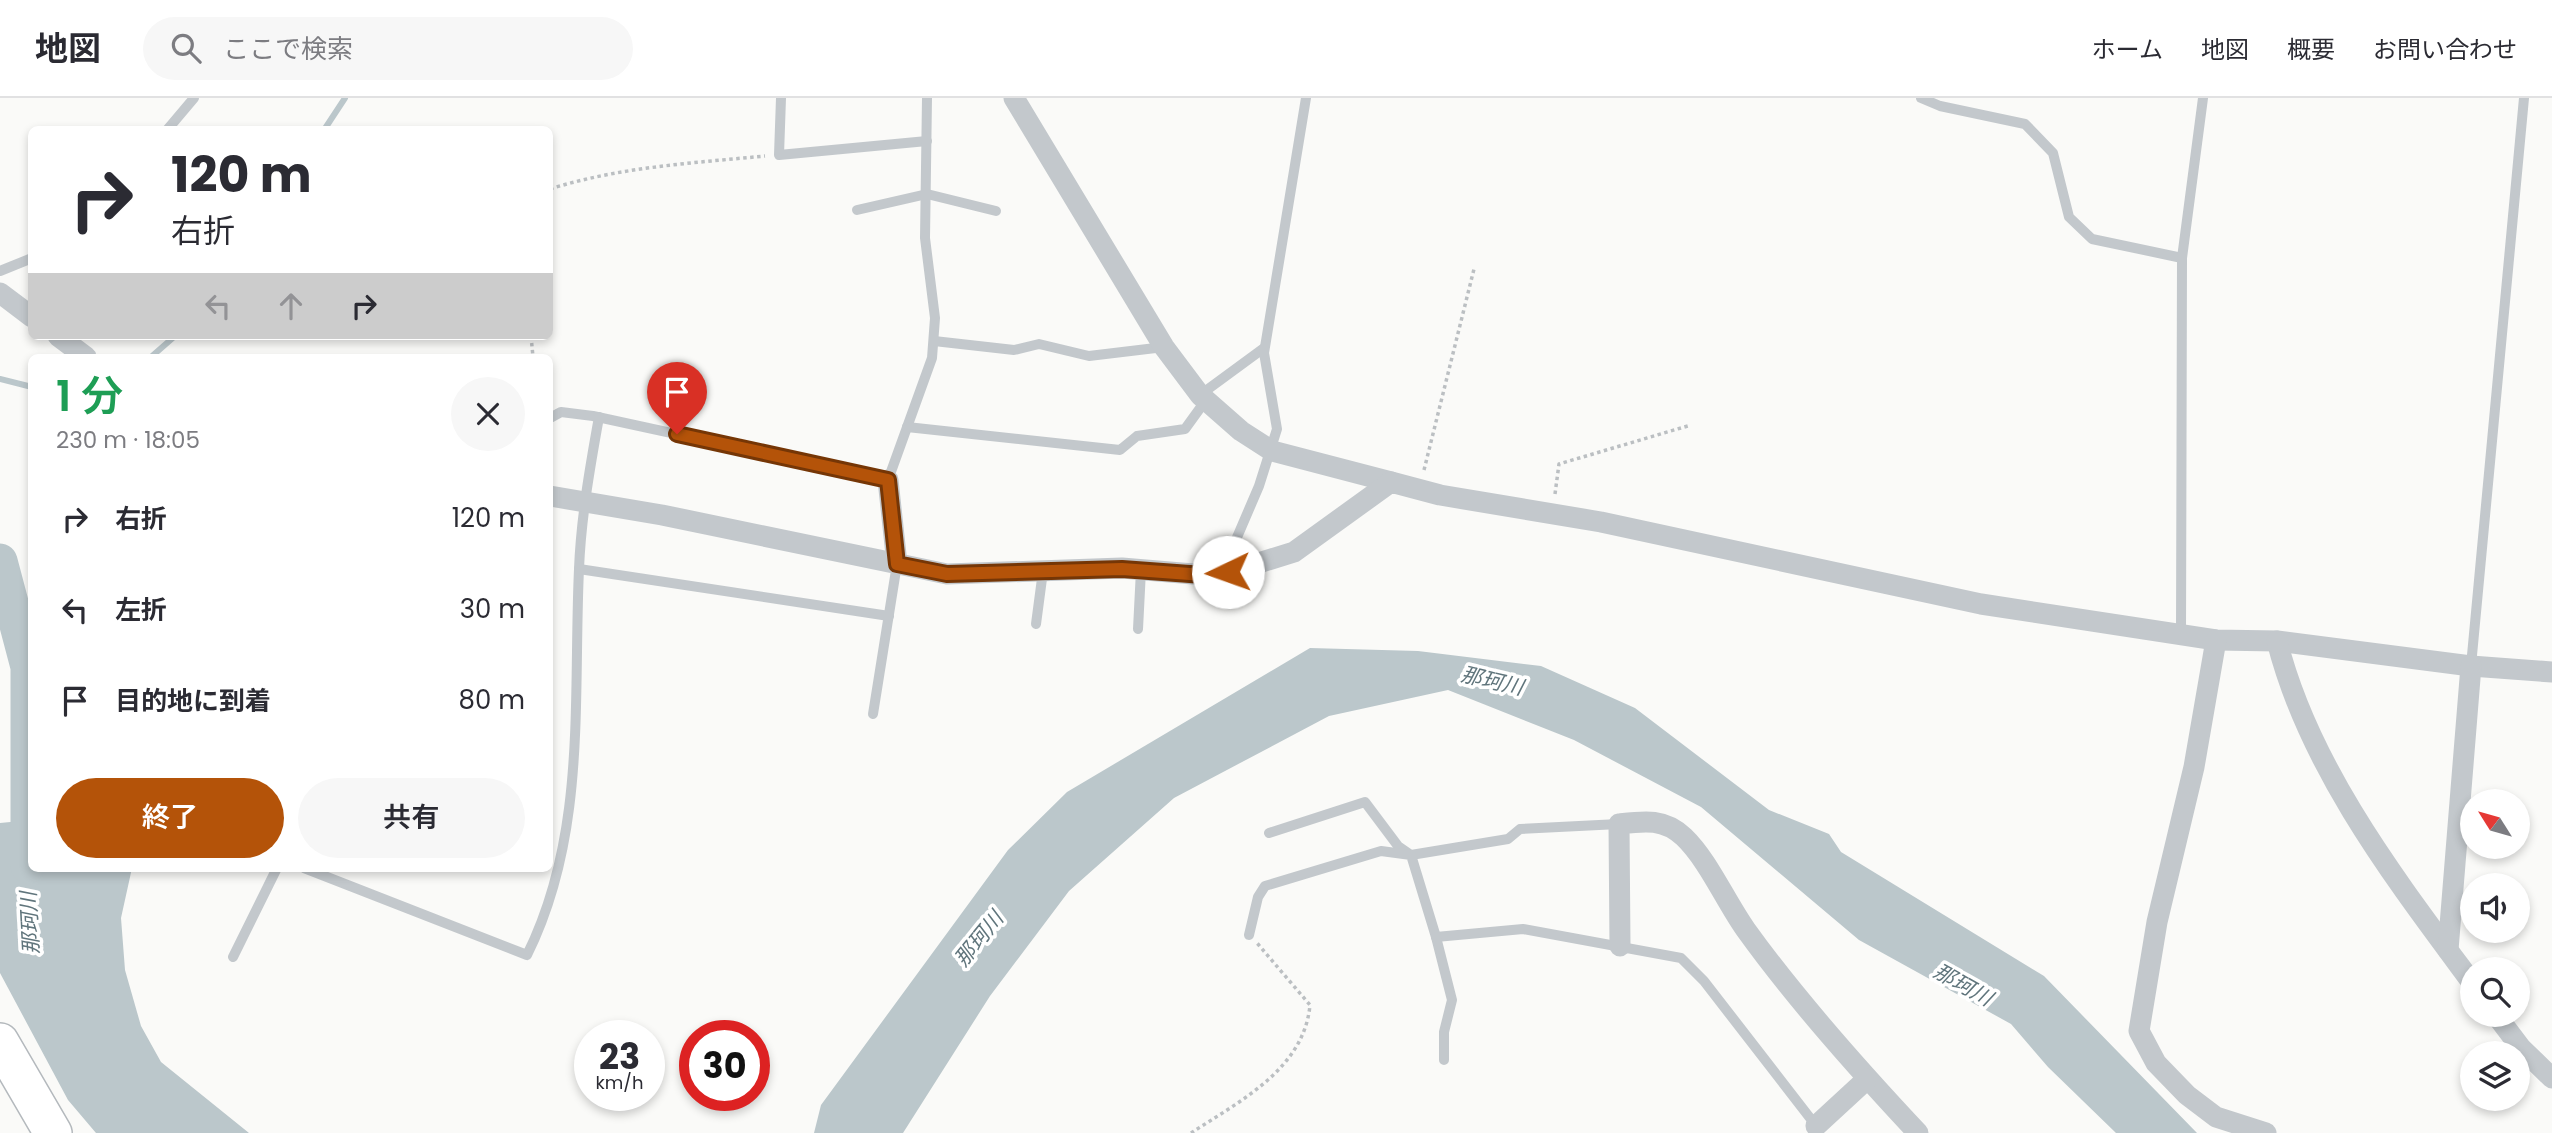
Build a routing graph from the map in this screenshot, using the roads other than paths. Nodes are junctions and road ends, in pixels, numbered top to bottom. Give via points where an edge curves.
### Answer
1 (194, 98) edge
2 (781, 98) edge
3 (927, 98) edge
4 (1014, 98) edge
5 (1306, 98) edge
6 (1920, 98) edge
7 (2203, 98) edge
8 (2524, 98) edge
9 (170, 126) edge
10 (927, 141) junction
11 (928, 194) junction
12 (857, 210) dead end
13 (996, 211) dead end
14 (2182, 258) junction
15 (28, 260) edge
16 (0, 271) edge
17 (0, 293) edge
18 (28, 314) edge
19 (63, 340) edge
20 (934, 341) junction
21 (1164, 347) junction
22 (1264, 348) junction
23 (82, 354) edge
24 (1203, 398) junction
25 (553, 416) edge
26 (598, 417) junction
27 (907, 427) junction
28 (1272, 451) junction
29 (888, 480) junction
30 (1391, 482) junction
31 (553, 496) edge
32 (584, 501) junction
33 (897, 564) junction
34 (579, 569) junction
35 (1141, 570) junction
36 (1043, 571) junction
37 (1228, 572) junction
38 (889, 616) junction
39 (1036, 624) dead end
40 (1138, 629) dead end
41 (2182, 635) junction
42 (2216, 640) junction
43 (2277, 641) junction
44 (2471, 666) junction
45 (2552, 672) edge
46 (873, 714) dead end
47 (1619, 824) junction
48 (1269, 833) dead end
49 (1411, 855) junction
50 (275, 872) edge
51 (314, 872) edge
52 (1249, 935) road end
53 (1436, 937) junction
54 (1620, 946) junction
55 (2448, 950) junction
56 (233, 957) dead end
57 (2460, 966) edge
58 (2505, 1027) edge
59 (0, 1042) edge
60 (1444, 1059) dead end
61 (2552, 1078) edge
62 (1867, 1079) junction
63 (0, 1089) edge
64 (1819, 1129) edge
65 (25, 1133) edge
66 (53, 1133) edge
67 (1917, 1133) edge
68 (2266, 1133) edge

1 - 9 lane
2 - 10 lane via 779,155
3 - 10 lane
4 - 21 street
5 - 22 lane
6 - 14 lane via 2025,124 2053,153 2069,217 2092,239
7 - 14 lane
8 - 44 lane
10 - 11 lane
11 - 12 lane
11 - 13 lane
11 - 20 lane via 925,238
14 - 41 lane
15 - 16 lane
17 - 18 street
19 - 23 street
20 - 21 lane via 1014,350 1039,344 1089,356
20 - 27 lane
21 - 24 street
22 - 24 lane
22 - 28 lane via 1277,429
24 - 27 lane via 1185,429 1137,436 1119,450
24 - 28 street
25 - 26 lane via 561,412
26 - 29 lane
26 - 32 lane
27 - 29 lane
28 - 30 street
28 - 37 lane via 1232,549
29 - 33 street
30 - 37 street via 1294,552
30 - 41 street via 1981,604
31 - 32 street
32 - 33 street
32 - 34 lane
33 - 36 street via 947,574
33 - 38 lane
34 - 38 lane
34 - 51 lane via 575,755 564,854 545,919 527,955
35 - 36 street
35 - 37 street via 1217,576
35 - 40 lane
36 - 39 lane
38 - 46 lane
41 - 42 street
42 - 43 street
42 - 68 street via 2139,1031 2156,1063 2187,1095 2216,1117
43 - 44 street
43 - 55 street via 2287,680 2327,765
44 - 45 street
44 - 55 street
47 - 49 lane via 1520,829 1508,839
47 - 54 street
47 - 62 street via 1649,820 1684,837 1747,931
48 - 49 lane via 1365,802 1398,846
49 - 52 lane via 1381,851 1265,886
49 - 53 lane
50 - 56 lane
53 - 54 lane via 1523,929
53 - 60 lane via 1452,1000 1444,1032
54 - 64 lane via 1681,958
55 - 57 street
58 - 61 street
59 - 66 highway
62 - 64 street
62 - 67 street
63 - 65 highway

